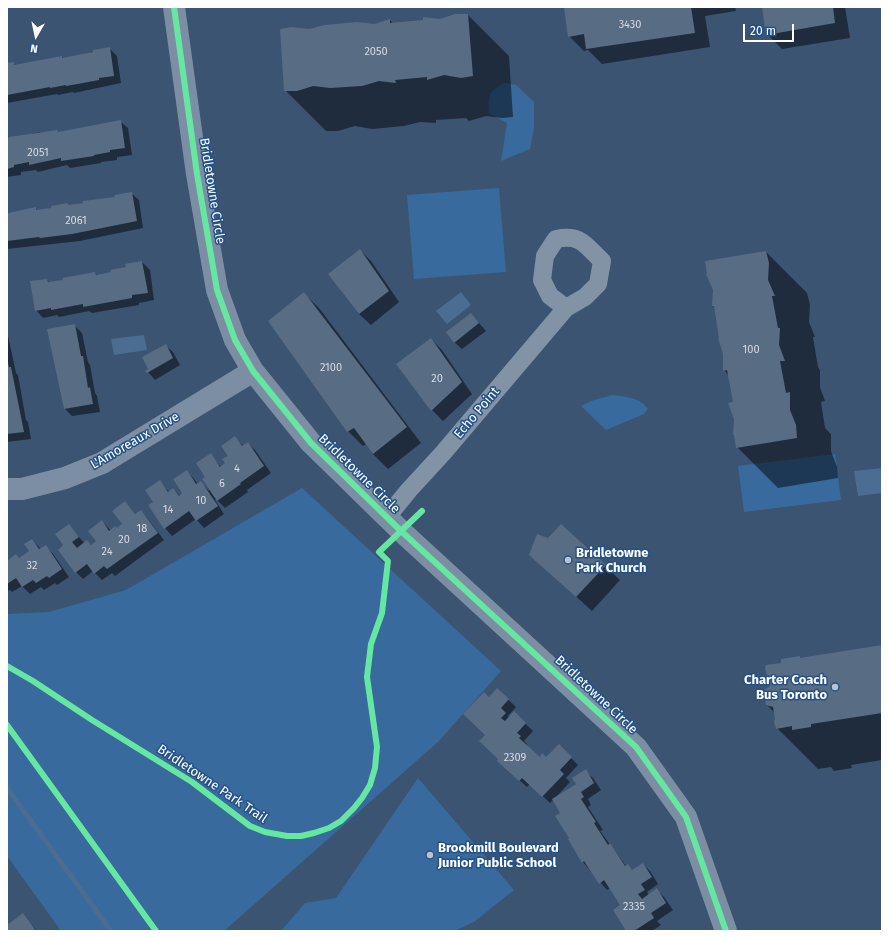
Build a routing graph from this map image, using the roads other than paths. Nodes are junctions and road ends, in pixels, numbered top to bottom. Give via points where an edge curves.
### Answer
1 (174, 7) edge
2 (566, 308) dead end
3 (253, 371) junction
4 (7, 489) edge
5 (387, 517) junction
6 (726, 931) edge

1 - 3 street, Bridletowne Circle via 197,174 217,290 235,340
2 - 5 street, Echo Point
3 - 4 street, L'Amoreaux Drive via 102,463 65,478 22,489
3 - 5 street, Bridletowne Circle via 311,443
5 - 6 street, Bridletowne Circle via 636,747 686,817

